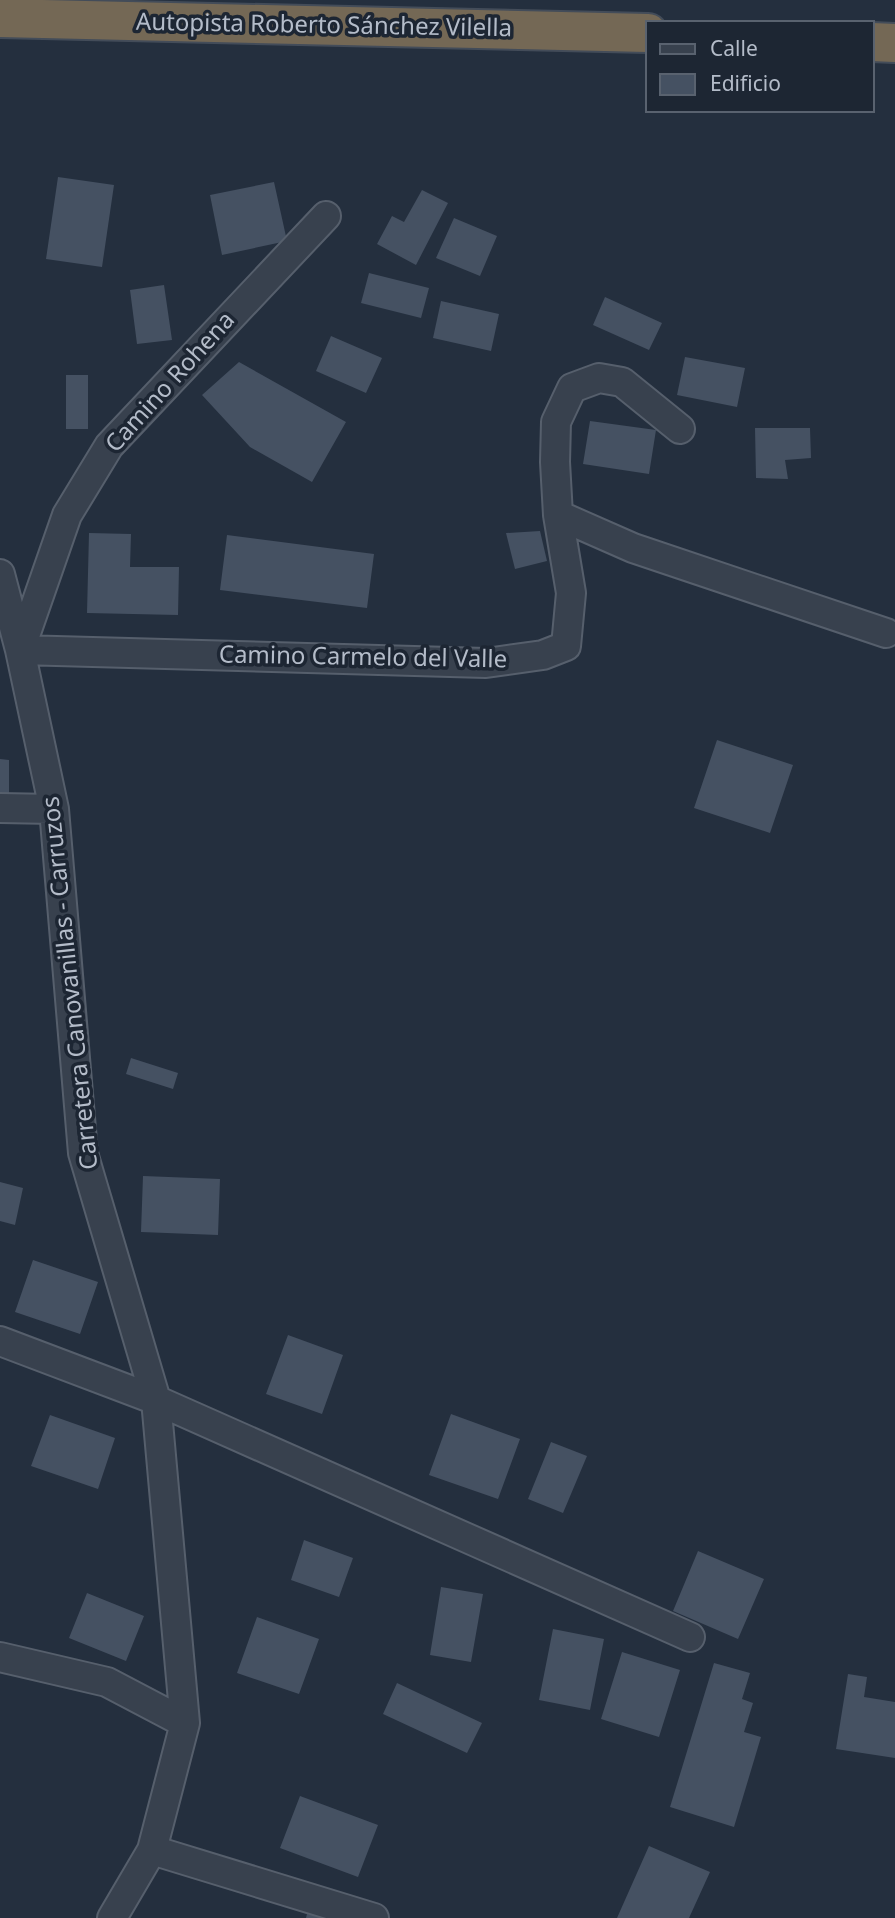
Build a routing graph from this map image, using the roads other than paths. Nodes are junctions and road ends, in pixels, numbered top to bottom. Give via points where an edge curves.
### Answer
1 (0, 18) edge
2 (646, 33) edge
3 (874, 42) edge
4 (895, 43) edge
5 (326, 216) dead end
6 (680, 429) dead end
7 (558, 515) junction
8 (0, 574) edge
9 (886, 633) dead end
10 (20, 650) junction
11 (0, 808) edge
12 (54, 809) junction
13 (0, 1341) edge
14 (156, 1400) junction
15 (690, 1637) dead end
16 (0, 1657) edge
17 (185, 1723) junction
18 (152, 1850) junction
19 (112, 1918) edge
20 (374, 1918) edge

1 - 2 highway, Autopista Roberto Sánchez Vilella
3 - 4 highway
5 - 10 street, Camino Rohena via 109,446 67,515
6 - 7 street, Camino Carmelo del Valle via 622,382 599,378 572,388 556,422
7 - 9 street via 633,548
7 - 10 street, Camino Carmelo del Valle via 571,593 566,646 543,656 485,663
8 - 10 street, Carretera Canovanillas - Carruzos
10 - 12 street, Carretera Canovanillas - Carruzos
11 - 12 street
12 - 14 street, Carretera Canovanillas - Carruzos via 83,1153
13 - 14 street
14 - 15 street
14 - 17 street, Carretera Canovanillas - Carruzos
16 - 17 street via 107,1682
17 - 18 street, Carretera Canovanillas - Carruzos
18 - 19 street, Carretera Canovanillas - Carruzos
18 - 20 street

